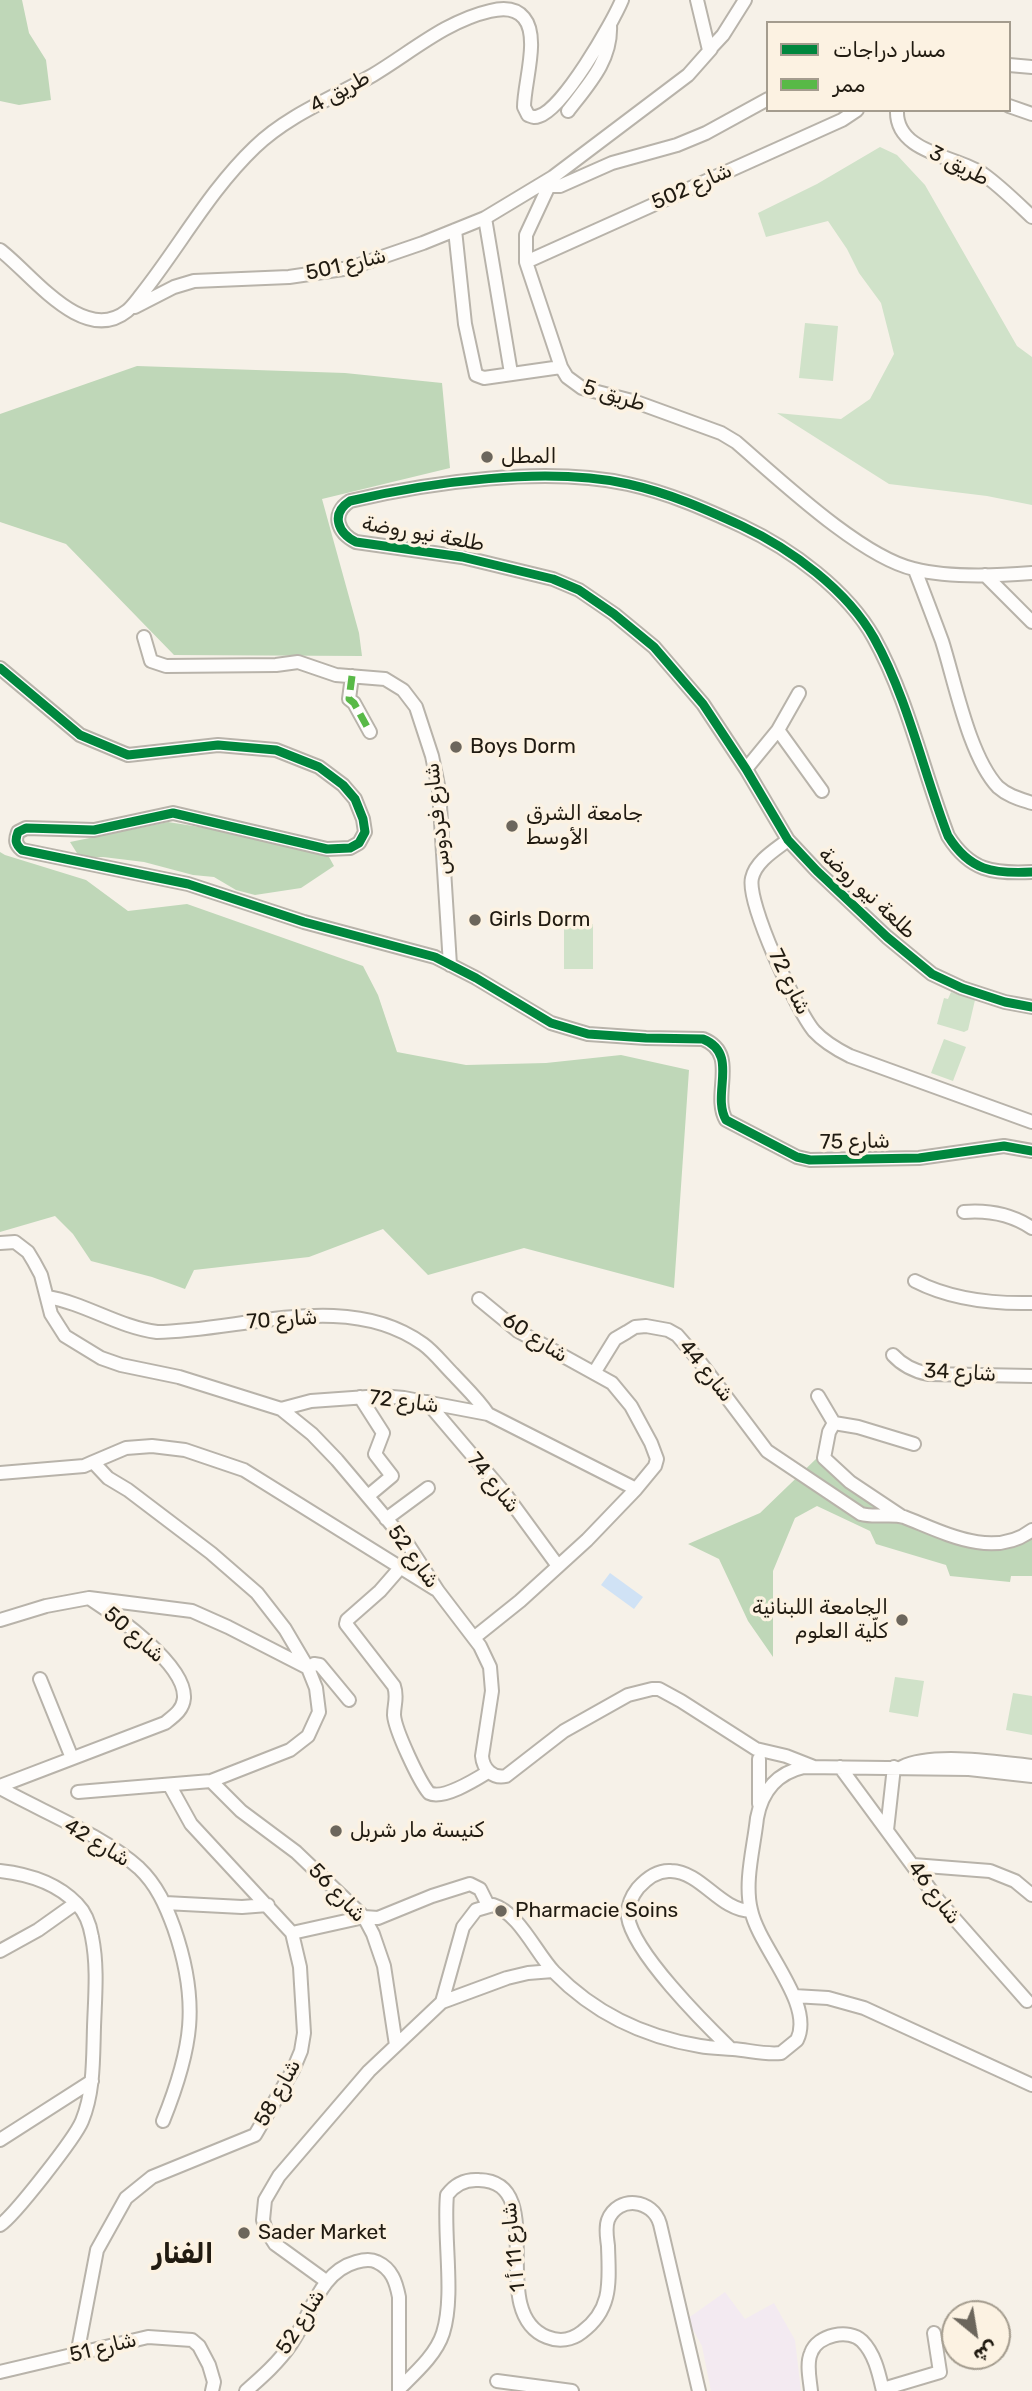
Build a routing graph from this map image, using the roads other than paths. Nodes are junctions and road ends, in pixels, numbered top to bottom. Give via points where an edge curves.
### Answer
1 (622, 0) edge
2 (697, 0) edge
3 (745, 0) edge
4 (610, 25) junction
5 (711, 49) junction
6 (1011, 65) edge
7 (1032, 67) edge
8 (766, 100) edge
9 (1011, 107) edge
10 (568, 111) dead end
11 (854, 112) edge
12 (897, 112) edge
13 (1032, 114) edge
14 (551, 182) junction
15 (1032, 217) edge
16 (485, 218) junction
17 (454, 230) junction
18 (0, 250) edge
19 (526, 262) junction
20 (128, 310) junction
21 (561, 367) junction
22 (511, 373) junction
23 (915, 570) junction
24 (1032, 573) edge
25 (985, 575) junction
26 (1032, 622) edge
27 (144, 637) dead end
28 (0, 668) edge
29 (352, 676) junction
30 (799, 693) dead end
31 (778, 730) junction
32 (370, 732) dead end
33 (746, 769) junction
34 (822, 791) dead end
35 (1032, 803) edge
36 (788, 840) junction
37 (1032, 872) edge
38 (449, 944) junction
39 (435, 957) junction
40 (450, 965) junction
41 (1032, 1007) edge
42 (1032, 1122) edge
43 (1032, 1151) edge
44 (964, 1212) dead end
45 (1032, 1228) edge
46 (0, 1243) edge
47 (915, 1281) dead end
48 (47, 1297) junction
49 (479, 1299) dead end
50 (1032, 1303) edge
51 (893, 1355) dead end
52 (594, 1373) junction
53 (1032, 1376) edge
54 (818, 1396) dead end
55 (360, 1397) junction
56 (426, 1402) junction
57 (281, 1409) junction
58 (488, 1414) junction
59 (834, 1423) junction
60 (914, 1444) dead end
61 (93, 1462) junction
62 (0, 1474) edge
63 (428, 1488) dead end
64 (636, 1489) junction
65 (368, 1496) junction
66 (902, 1516) junction
67 (386, 1519) junction
68 (1032, 1530) edge
69 (558, 1566) junction
70 (400, 1568) junction
71 (438, 1591) junction
72 (89, 1598) junction
73 (0, 1620) edge
74 (475, 1637) junction
75 (308, 1668) junction
76 (40, 1679) dead end
77 (349, 1700) dead end
78 (760, 1753) junction
79 (72, 1758) junction
80 (1032, 1766) edge
81 (814, 1767) junction
82 (840, 1767) junction
83 (898, 1767) junction
84 (488, 1772) junction
85 (1032, 1776) edge
86 (780, 1777) junction
87 (211, 1782) junction
88 (170, 1786) junction
89 (0, 1787) edge
90 (79, 1792) dead end
91 (760, 1806) junction
92 (887, 1830) junction
93 (913, 1866) junction
94 (0, 1871) edge
95 (1032, 1895) edge
96 (76, 1903) junction
97 (165, 1903) junction
98 (268, 1905) junction
99 (488, 1905) junction
100 (751, 1911) junction
101 (364, 1917) junction
102 (292, 1933) junction
103 (0, 1951) edge
104 (553, 1971) junction
105 (794, 1996) junction
106 (1027, 2001) dead end
107 (442, 2002) junction
108 (396, 2045) junction
109 (730, 2048) junction
110 (92, 2081) junction
111 (1032, 2085) edge
112 (163, 2121) dead end
113 (0, 2140) edge
114 (2, 2224) edge
115 (0, 2238) edge
116 (326, 2281) junction
117 (933, 2333) dead end
118 (77, 2356) junction
119 (0, 2372) edge
120 (497, 2381) dead end
121 (399, 2390) edge
122 (883, 2390) edge
123 (212, 2391) edge
124 (246, 2391) edge
125 (572, 2391) edge
126 (699, 2391) edge
127 (811, 2391) edge

1 - 4 street, طريق 4
2 - 5 street via 707,50
3 - 5 street
4 - 10 street via 611,44 601,66
4 - 20 street, طريق 4 via 566,91 540,116 528,115 524,107 532,37 529,24 517,12 505,9 456,24 286,122 256,145 223,181
5 - 14 street, طريق 5 via 688,75
6 - 7 street
8 - 14 street, شارع 502 via 677,145 612,163 561,186
9 - 13 street
11 - 19 street, شارع 502
12 - 15 street, طريق 3 via 898,122 912,141 983,174
14 - 16 street, شارع 501
14 - 19 street, طريق 5 via 526,235
16 - 17 street, شارع 501
16 - 22 street
17 - 20 street, شارع 501 via 350,268 289,277 194,281
17 - 22 street via 474,372 481,378
18 - 20 street via 49,295 85,317 101,321
19 - 21 street, طريق 5
21 - 22 street
21 - 23 street, طريق 5 via 574,384 721,433 856,539
23 - 25 street, طريق 5
23 - 35 street via 985,769 1011,797
24 - 25 street, طريق 5
25 - 26 street
27 - 29 street, شارع فردوس via 151,661 166,666 298,662
28 - 39 street via 80,735 128,755 218,745 276,750 319,767 355,799 365,832 350,848 327,849 173,813 94,830 26,828 15,838 22,850 188,884 304,922
29 - 32 street via 349,699
29 - 38 street, شارع فردوس via 385,679 403,690 416,708 439,790
30 - 31 street
31 - 33 street
31 - 34 street
33 - 36 street, طلعة نيو روضة
33 - 37 street, طلعة نيو روضة via 703,704 654,647 579,590 483,562 356,541 341,533 344,505 400,491 490,478 566,478 627,484 677,498 756,532 814,571 858,615 873,638 958,853 969,863 1004,874
36 - 41 street, طلعة نيو روضة via 887,937 932,974 962,988
36 - 42 street, شارع 72 via 760,862 752,875 751,897 815,1032 849,1056
38 - 39 street
38 - 40 street, شارع فردوس
39 - 40 street
40 - 43 street, شارع 75 via 551,1023 588,1034 712,1043 724,1066 720,1106 726,1120 797,1157 830,1161 919,1158 1004,1146
44 - 45 street via 994,1212
46 - 48 street, شارع 52 via 15,1242 27,1252
47 - 50 street via 953,1296
48 - 57 street, شارع 52 via 54,1321 65,1335 101,1358
48 - 58 street, شارع 70 via 157,1332 336,1316 380,1323 424,1345
49 - 52 street, شارع 60 via 517,1331
51 - 53 street, شارع 34 via 907,1367 928,1374
52 - 64 street via 622,1394 654,1449 655,1466
52 - 66 street, شارع 44 via 615,1339 635,1327 668,1330 697,1358 768,1451 861,1514
54 - 59 street
55 - 56 street, شارع 72
55 - 57 street, شارع 72
55 - 65 street via 382,1429 375,1454 391,1476
56 - 58 street, شارع 72
56 - 69 street, شارع 74 via 506,1495
57 - 65 street, شارع 52 via 312,1434
58 - 64 street, شارع 72
59 - 60 street
59 - 66 street via 824,1458 850,1482
61 - 62 street
61 - 70 street via 139,1446 206,1456 244,1470
61 - 75 street via 257,1593
63 - 67 street
64 - 69 street
65 - 67 street, شارع 52
66 - 68 street, شارع 44 via 982,1543 1006,1543
67 - 71 street, شارع 52
69 - 74 street
70 - 71 street
70 - 84 street via 346,1624 394,1686 395,1719 426,1790 436,1796
71 - 74 street, شارع 52
72 - 73 street
72 - 75 street, شارع 50 via 192,1611
72 - 79 street, شارع 50 via 154,1648 182,1685 184,1698 180,1710 165,1723
74 - 84 street, شارع 52 via 490,1667 492,1690 482,1756
75 - 77 street, شارع 50 via 320,1665
75 - 87 street via 319,1712 308,1736 274,1759
76 - 79 street
78 - 81 street via 786,1756
78 - 84 street via 681,1701 652,1689 628,1695 564,1731 506,1776
78 - 86 street
78 - 91 street
79 - 89 street, شارع 50
80 - 83 street via 935,1760
81 - 82 street
81 - 86 street
82 - 83 street
82 - 92 street, شارع 46
83 - 85 street
83 - 92 street
86 - 91 street
87 - 88 street
87 - 101 street, شارع 56 via 296,1852
88 - 90 street
88 - 98 street, شارع 58 via 191,1824
89 - 97 street, شارع 42 via 116,1850 141,1870
91 - 100 street
92 - 93 street, شارع 46
93 - 95 street via 990,1871 1015,1881
93 - 106 street, شارع 46 via 963,1931
94 - 96 street via 48,1884
96 - 103 street
96 - 110 street via 89,1924 96,1964
97 - 98 street
97 - 112 street, شارع 42 via 189,1982 190,2017 184,2063
98 - 102 street, شارع 58
99 - 101 street via 480,1889 470,1884 378,1918
99 - 104 street via 505,1911
99 - 107 street via 476,1910 463,1927
100 - 105 street
100 - 109 street via 738,1910 681,1872 669,1870 646,1880 629,1903 628,1920 646,1954 696,2016
101 - 102 street
101 - 108 street, شارع 56 via 384,1966
102 - 118 street, شارع 58 via 300,1967 304,2033 293,2070 255,2135 152,2177 126,2198 97,2250
104 - 107 street via 507,1978
104 - 109 street via 591,2003 636,2029 677,2042
105 - 109 street via 802,2027 793,2046 774,2054
105 - 111 street via 828,1998 864,2008
107 - 108 street
108 - 116 street via 279,2176 265,2200 263,2220 275,2244
110 - 113 street
110 - 114 street via 81,2125
114 - 115 street
116 - 121 street via 344,2266 363,2260 379,2262 391,2273 399,2297
116 - 124 street, شارع 52 via 290,2346
117 - 122 street via 940,2372
118 - 119 street, شارع 51
118 - 123 street, شارع 51 via 148,2337 192,2340 209,2365
120 - 125 street
121 - 126 street, شارع 11 أ 1 via 432,2353 443,2333 447,2195 463,2182 481,2180 499,2184 512,2198 519,2303 525,2320 558,2340 579,2335 605,2307 607,2227 614,2210 628,2203 654,2210
122 - 127 street via 864,2343 843,2335 822,2340 811,2353

